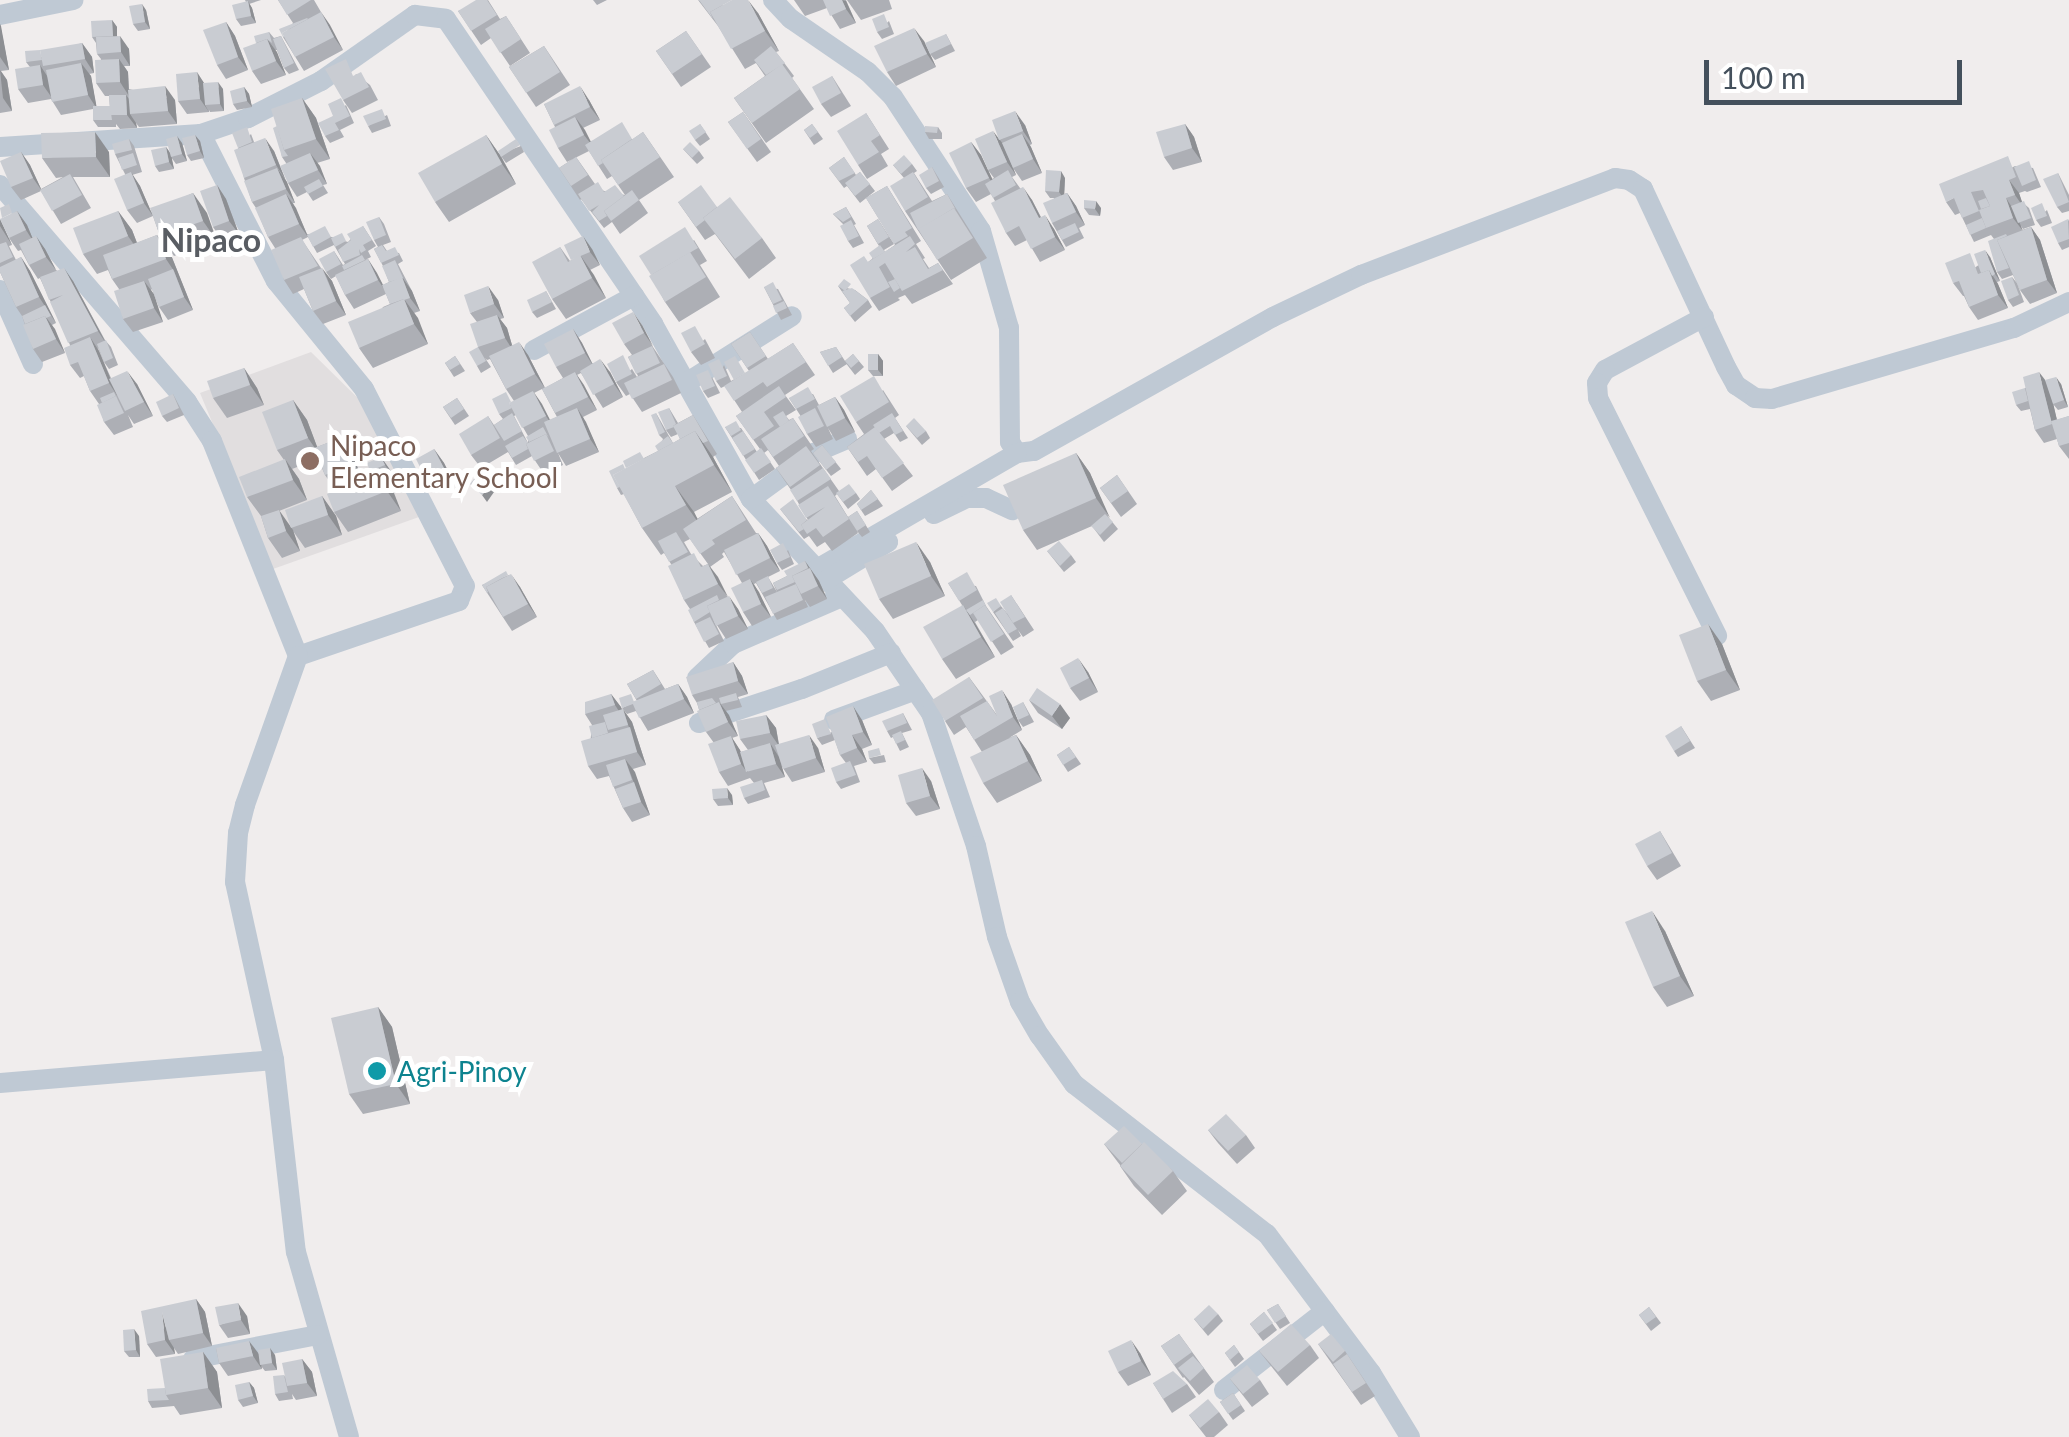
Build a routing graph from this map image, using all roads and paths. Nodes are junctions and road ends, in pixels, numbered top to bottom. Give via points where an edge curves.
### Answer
1 (73, 0) edge
2 (774, 0) edge
3 (408, 7) edge
4 (0, 15) edge
5 (201, 134) junction
6 (0, 147) edge
7 (2, 191) edge
8 (0, 290) edge
9 (634, 296) junction
10 (2069, 302) edge
11 (792, 316) dead end
12 (1704, 317) junction
13 (534, 350) dead end
14 (33, 364) dead end
15 (686, 383) junction
16 (847, 439) dead end
17 (1017, 453) junction
18 (751, 499) junction
19 (1012, 510) edge
20 (821, 574) junction
21 (842, 597) junction
22 (1716, 636) edge
23 (891, 653) junction
24 (298, 656) junction
25 (697, 678) edge
26 (916, 690) junction
27 (699, 723) edge
28 (818, 726) edge
29 (274, 1060) junction
30 (0, 1083) edge
31 (1325, 1312) junction
32 (318, 1335) junction
33 (193, 1359) edge
34 (1224, 1390) dead end
35 (349, 1437) edge
36 (1410, 1437) edge

1 - 4 street
2 - 17 street via 893,97 981,231 1008,328 1010,442
3 - 5 street via 322,81
3 - 9 street via 454,16
5 - 6 street
5 - 24 street via 276,281 364,389 465,586 460,601
7 - 24 street via 188,402 212,441
8 - 14 street
9 - 13 street
9 - 15 street
10 - 12 street via 2014,328 1772,399 1754,398 1736,385
11 - 15 street
12 - 17 street via 1643,189 1615,178 1361,275 1034,451
12 - 22 street via 1605,370 1597,384 1608,422
15 - 18 street
16 - 18 street via 814,452
17 - 20 street
18 - 20 street
19 - 20 street via 968,498
20 - 21 street
21 - 23 street
21 - 25 street via 733,644
23 - 26 street
23 - 27 street
24 - 29 street via 245,805 235,858
26 - 28 street
26 - 31 street via 950,759 998,937 1020,1002 1040,1036 1074,1084 1267,1234
29 - 30 street
29 - 32 street via 296,1252
31 - 34 street
31 - 36 street
32 - 33 street
32 - 35 street

